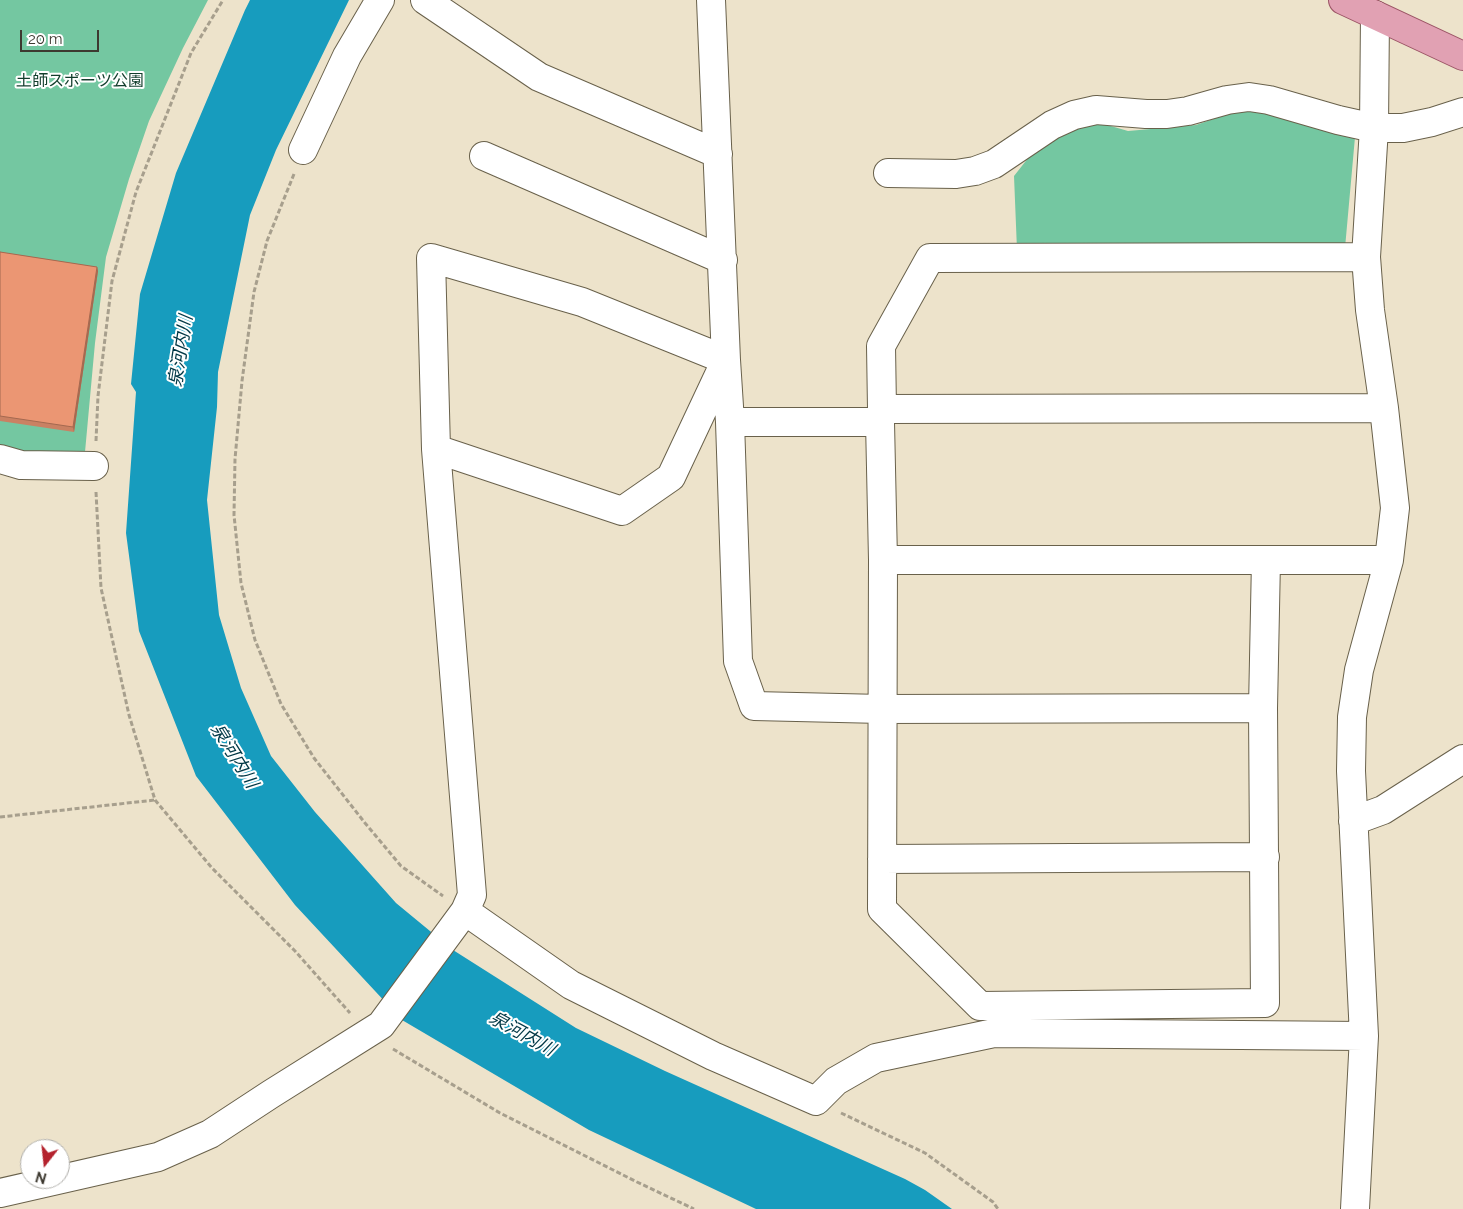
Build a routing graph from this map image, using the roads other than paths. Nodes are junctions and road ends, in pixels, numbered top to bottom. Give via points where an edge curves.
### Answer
1 (380, 0) edge
2 (425, 0) edge
3 (711, 0) edge
4 (1343, 0) edge
5 (1375, 15) junction
6 (1463, 56) edge
7 (1463, 112) edge
8 (1374, 128) junction
9 (303, 150) road end
10 (718, 154) junction
11 (484, 156) dead end
12 (888, 173) dead end
13 (1366, 257) junction
14 (723, 260) junction
15 (726, 360) junction
16 (1384, 408) junction
17 (881, 415) junction
18 (730, 422) junction
19 (436, 449) junction
20 (0, 459) edge
21 (94, 466) road end
22 (883, 560) junction
23 (1266, 560) junction
24 (1389, 560) junction
25 (1263, 708) junction
26 (882, 709) junction
27 (1463, 759) edge
28 (1353, 821) junction
29 (1265, 857) junction
30 (882, 859) junction
31 (460, 916) junction
32 (1364, 1036) junction
33 (0, 1193) edge
34 (1355, 1209) edge

1 - 9 street via 346,56
2 - 10 street via 539,77
3 - 10 street
4 - 5 main road
5 - 6 main road
5 - 8 street
7 - 8 street via 1403,128
8 - 12 street via 1249,97 1167,114 1096,110 1052,125 994,164 975,170 956,174
8 - 13 street
10 - 14 street
11 - 14 street
13 - 16 street
13 - 17 street via 930,258 881,346
14 - 15 street
15 - 18 street
15 - 19 street via 671,477 622,510
15 - 19 street via 582,302 431,258
16 - 17 street
16 - 24 street via 1395,508
17 - 18 street
17 - 22 street
18 - 26 street via 738,661 754,706
19 - 31 street via 472,895
20 - 21 street via 21,465
22 - 23 street
22 - 26 street
23 - 24 street
23 - 25 street
24 - 28 street via 1359,670 1352,717 1350,771
25 - 26 street
25 - 29 street
26 - 30 street
27 - 28 street via 1383,810
28 - 32 street
29 - 30 street
29 - 30 street via 1265,1004 990,1006 980,1006 882,909
31 - 32 street via 572,985 714,1056 816,1101 836,1081 876,1058 994,1033
31 - 33 street via 374,1030 210,1134 158,1157
32 - 34 street

